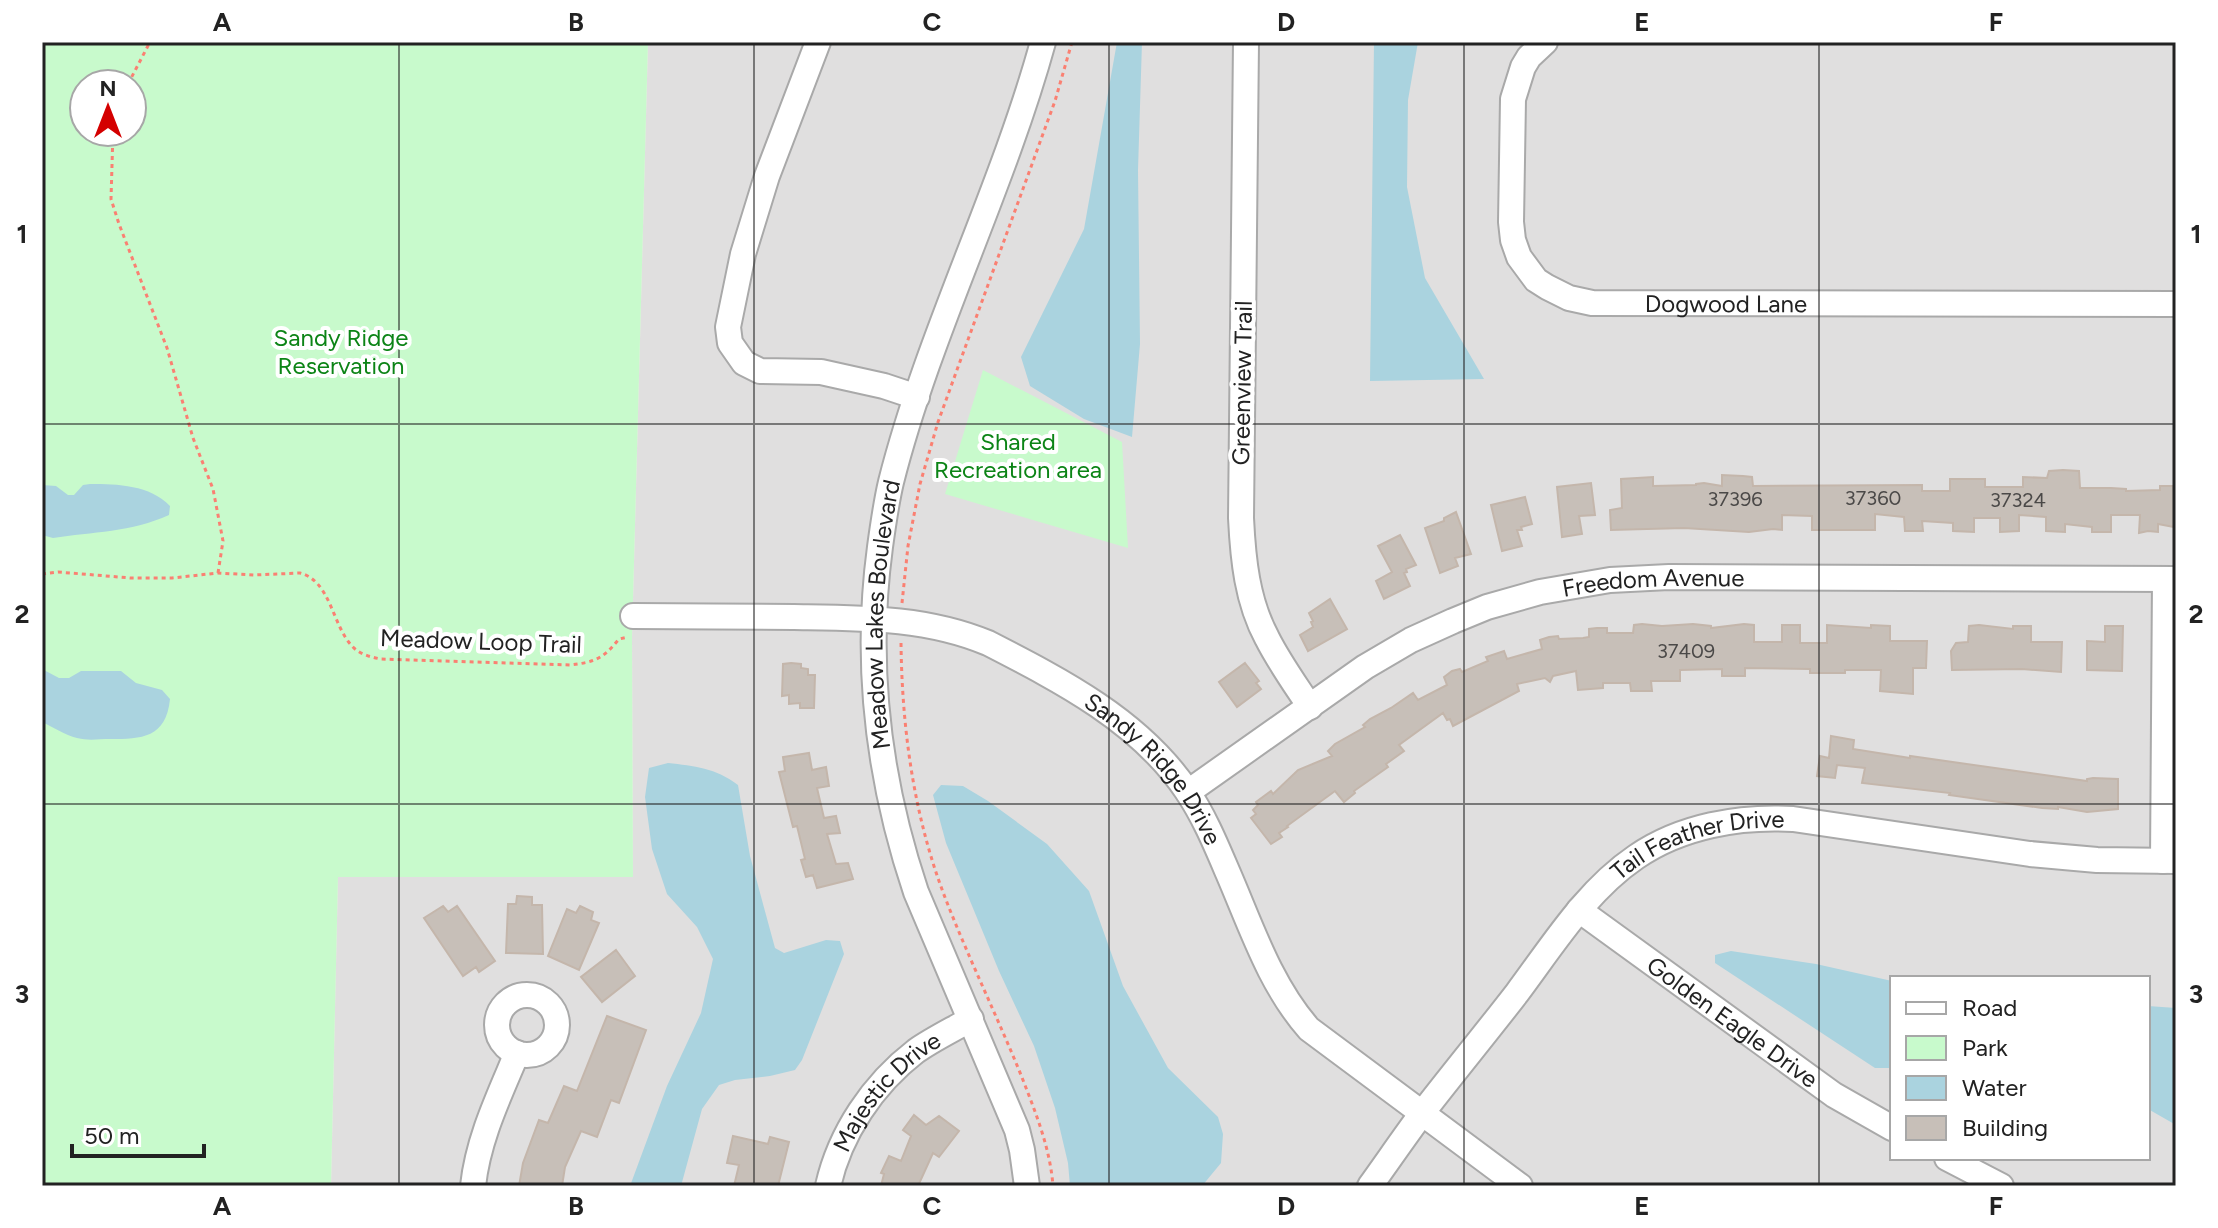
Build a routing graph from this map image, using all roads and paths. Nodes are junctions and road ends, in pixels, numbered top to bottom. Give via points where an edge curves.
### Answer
1 (150, 42) edge
2 (818, 42) edge
3 (1043, 42) edge
4 (1246, 42) edge
5 (1545, 42) edge
6 (136, 68) edge
7 (113, 148) edge
8 (2176, 304) edge
9 (917, 397) junction
10 (218, 573) junction
11 (42, 574) edge
12 (2171, 579) edge
13 (874, 618) junction
14 (633, 626) joint
15 (1310, 707) junction
16 (1188, 792) junction
17 (2170, 861) edge
18 (1579, 910) junction
19 (971, 1019) junction
20 (517, 1053) dead end
21 (1422, 1114) junction
22 (1890, 1127) edge
23 (1951, 1160) edge
24 (473, 1186) edge
25 (828, 1186) edge
26 (1027, 1186) edge
27 (1370, 1186) edge
28 (1520, 1186) edge
29 (2001, 1186) edge

1 - 6 path
2 - 9 street via 743,254 728,327 730,343 744,363 760,371 821,372
3 - 9 street, Meadow Lakes Boulevard
4 - 15 street, Greenview Trail via 1243,551 1266,638
5 - 8 street, Dogwood Lane via 1523,67 1513,99 1511,222 1526,268 1558,293 1592,303
7 - 10 path via 111,199 213,489 223,541
9 - 13 street, Meadow Lakes Boulevard via 891,484
10 - 11 path, Meadow Loop Trail via 172,578
10 - 14 path, Meadow Loop Trail via 306,575 324,594 352,647 381,659 570,665 604,655
12 - 15 street, Freedom Avenue via 1669,577 1576,585 1487,607 1434,630 1387,653
12 - 17 street
13 - 14 street, Sandy Ridge Drive
13 - 16 street, Sandy Ridge Drive via 973,637 1047,675 1122,722
13 - 19 street, Meadow Lakes Boulevard via 877,723 895,824 916,892
15 - 16 street, Freedom Avenue
16 - 21 street, Sandy Ridge Drive via 1294,1012
17 - 18 street, Tail Feather Drive via 2068,858 1793,819 1753,819 1711,826 1654,846 1610,878
18 - 21 street, Tail Feather Drive
18 - 22 street, Golden Eagle Drive via 1834,1095
19 - 25 street, Majestic Drive via 919,1049 880,1085 844,1140
19 - 26 street, Meadow Lakes Boulevard via 1017,1130
20 - 24 street via 489,1120
21 - 27 street, Tail Feather Drive
21 - 28 street, Sandy Ridge Drive
23 - 29 street

